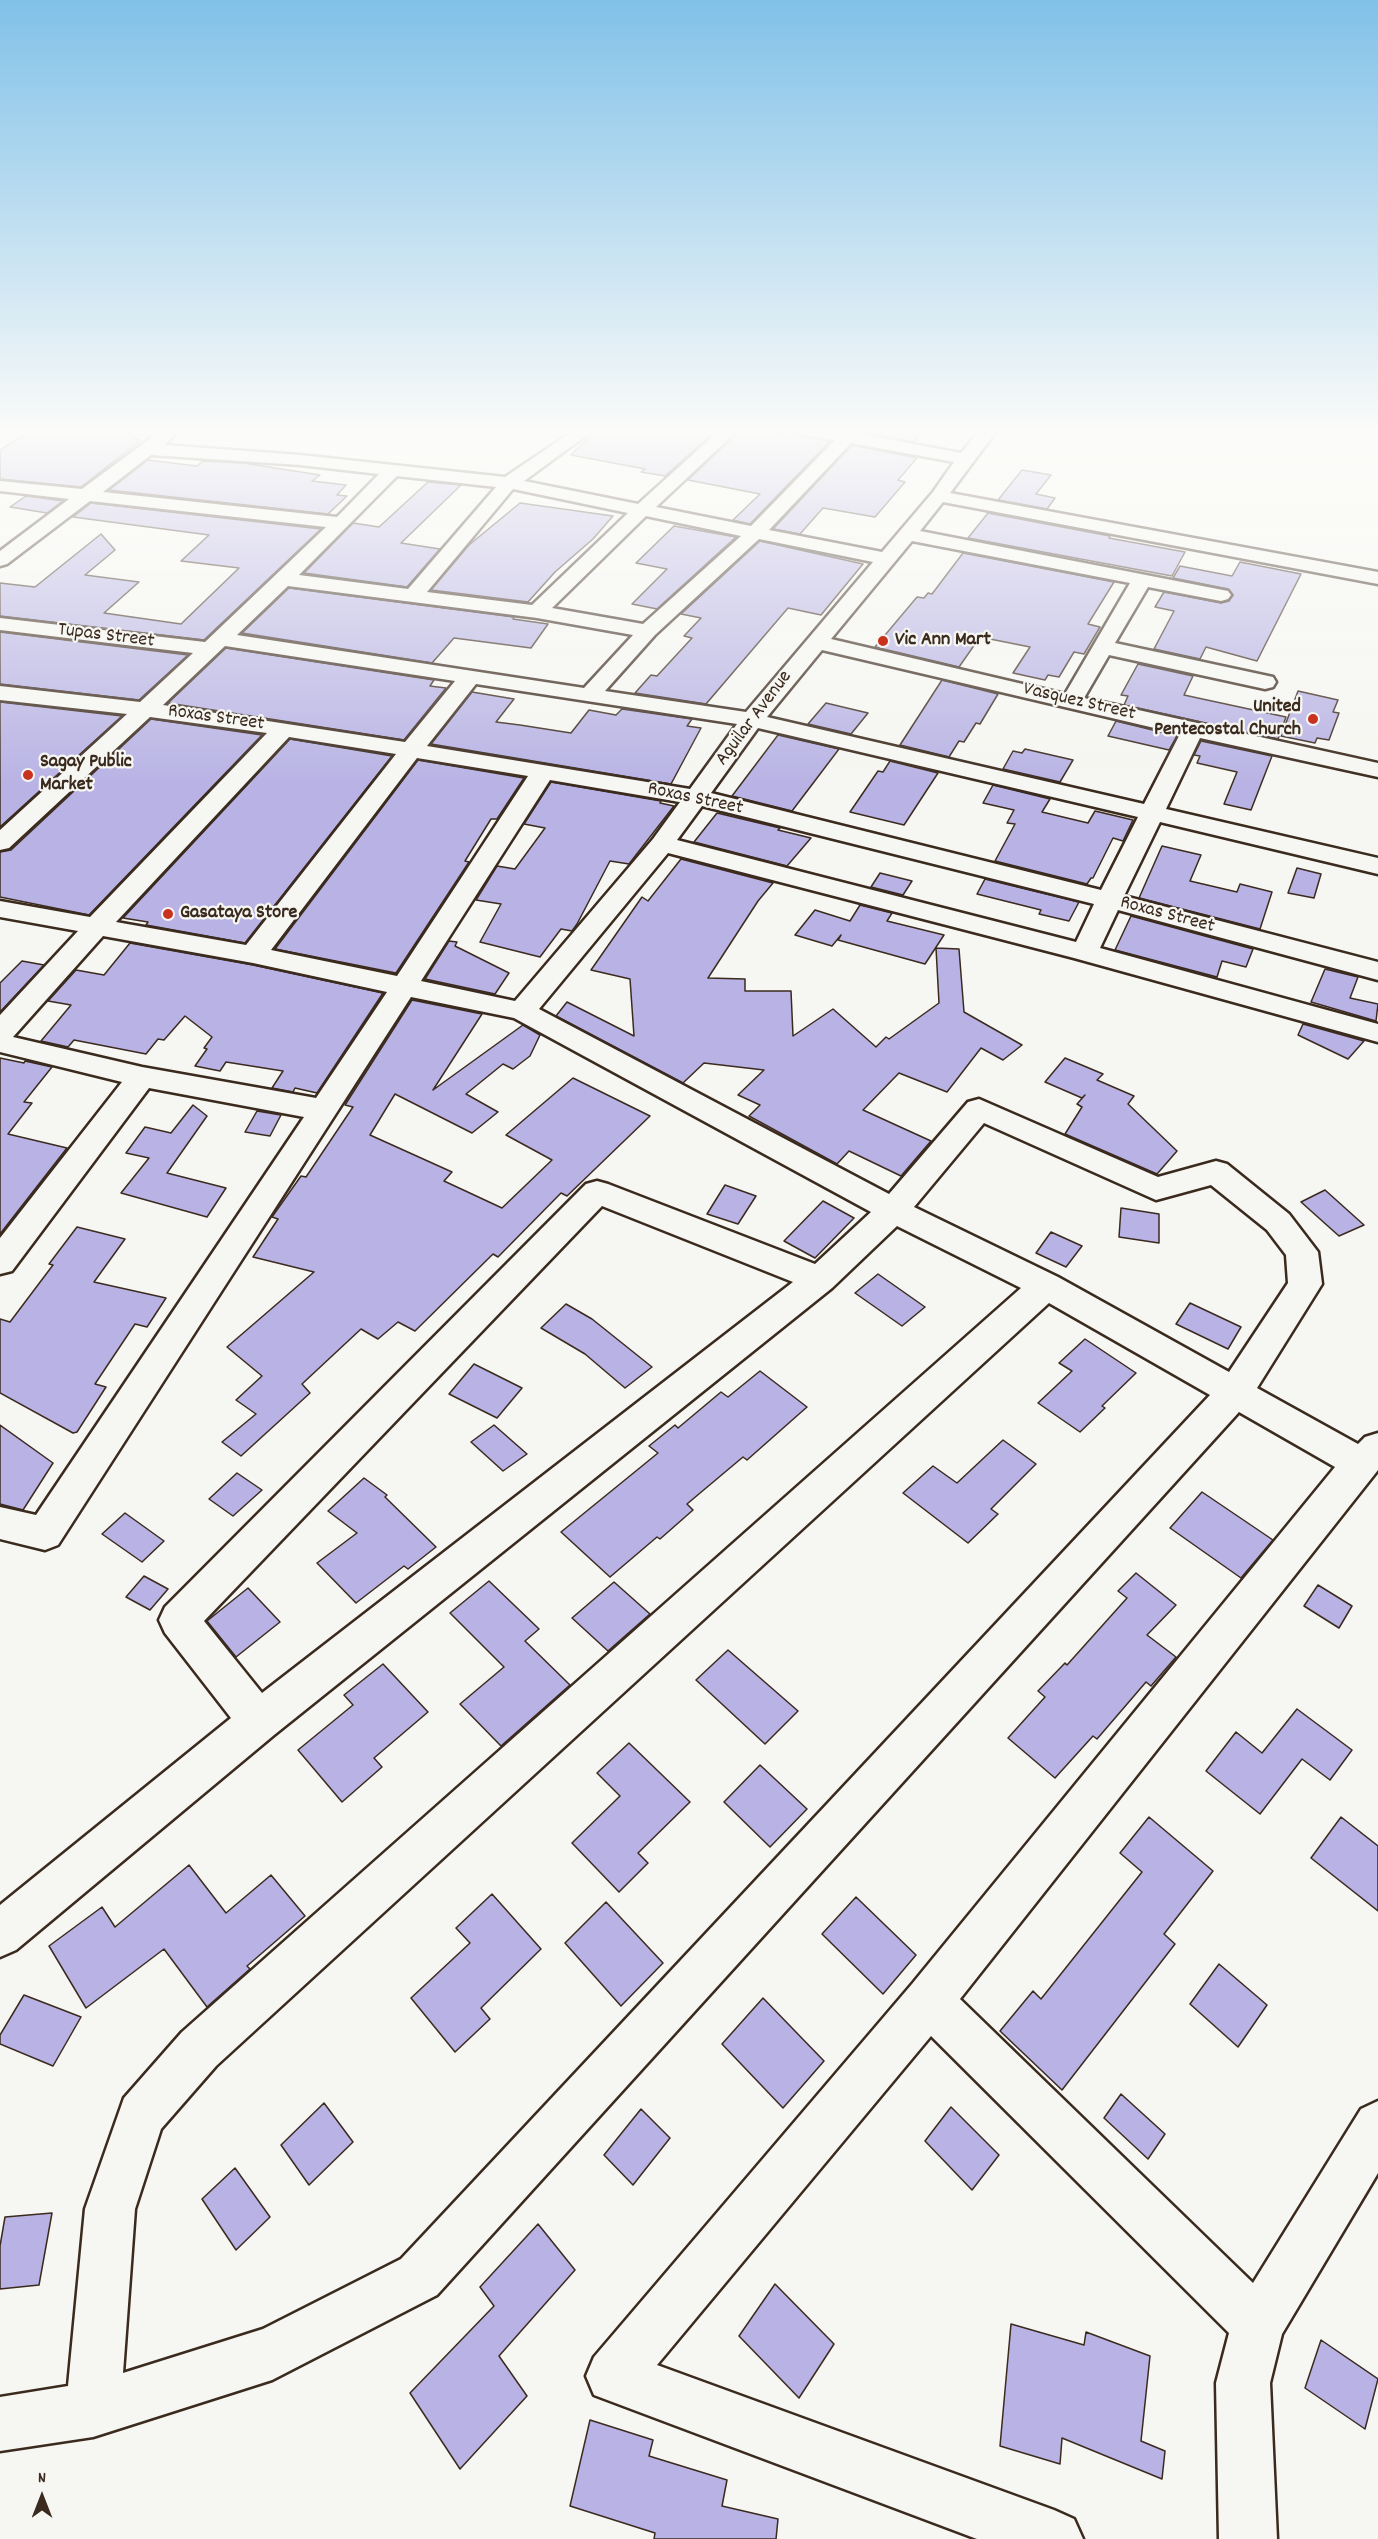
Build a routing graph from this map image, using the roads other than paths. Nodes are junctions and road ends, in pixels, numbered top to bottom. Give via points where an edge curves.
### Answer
1 (17, 547) edge
2 (317, 547) edge
3 (454, 547) edge
4 (603, 547) edge
5 (739, 547) edge
6 (825, 547) edge
7 (895, 547) edge
8 (977, 547) edge
9 (1215, 547) edge
10 (885, 559) junction
11 (0, 560) edge
12 (1378, 578) edge
13 (284, 579) junction
14 (1142, 579) junction
15 (1221, 595) dead end
16 (412, 596) junction
17 (537, 612) junction
18 (0, 624) edge
19 (648, 631) junction
20 (815, 642) junction
21 (217, 644) junction
22 (1102, 647) junction
23 (471, 676) junction
24 (1265, 682) dead end
25 (0, 693) edge
26 (590, 694) junction
27 (1071, 702) junction
28 (144, 709) junction
29 (752, 720) junction
30 (284, 729) junction
31 (1193, 730) junction
32 (411, 750) junction
33 (1378, 770) edge
34 (543, 772) junction
35 (696, 797) junction
36 (1152, 812) junction
37 (0, 843) edge
38 (662, 844) junction
39 (1378, 866) edge
40 (1110, 900) junction
41 (0, 909) edge
42 (98, 926) junction
43 (1084, 952) junction
44 (253, 955) junction
45 (1378, 970) edge
46 (405, 986) junction
47 (522, 1011) junction
48 (0, 1033) edge
49 (1378, 1033) edge
50 (0, 1043) edge
51 (142, 1077) junction
52 (324, 1110) junction
53 (893, 1210) junction
54 (0, 1262) edge
55 (820, 1279) junction
56 (1046, 1286) junction
57 (1236, 1391) junction
58 (1369, 1455) edge
59 (0, 1523) edge
60 (259, 1721) junction
61 (0, 1934) edge
62 (929, 2001) junction
63 (1378, 2126) edge
64 (1258, 2324) junction
65 (93, 2410) junction
66 (0, 2424) edge
67 (1054, 2539) edge
68 (1248, 2539) edge

1 - 11 street
2 - 13 street
3 - 16 street
4 - 17 street
5 - 19 street
6 - 10 street
7 - 10 street, Aguilar Avenue
8 - 14 street
9 - 12 street
10 - 20 street, Aguilar Avenue
13 - 16 street
13 - 21 street
14 - 15 street
14 - 22 street
16 - 17 street
17 - 19 street
18 - 21 street, Tupas Street
19 - 26 street
20 - 27 street, Vasquez Street
20 - 29 street, Aguilar Avenue
21 - 23 street, Tupas Street
21 - 28 street
22 - 24 street
22 - 27 street
23 - 26 street, Tupas Street
23 - 32 street
25 - 28 street, Roxas Street
26 - 29 street, Tupas Street
27 - 31 street, Vasquez Street
28 - 30 street, Roxas Street
28 - 37 street
29 - 35 street, Aguilar Avenue
29 - 36 street, Tupas Street
30 - 32 street, Roxas Street
30 - 42 street
31 - 33 street, Vasquez Street
31 - 36 street
32 - 34 street, Roxas Street
32 - 44 street
34 - 35 street, Roxas Street
34 - 46 street
35 - 38 street, Aguilar Avenue
35 - 40 street, Roxas Street
36 - 39 street, Tupas Street
36 - 40 street
38 - 43 street
38 - 47 street, Aguilar Avenue
40 - 43 street
40 - 45 street, Roxas Street
41 - 42 street
42 - 44 street
42 - 48 street
43 - 49 street
44 - 46 street
46 - 47 street
46 - 52 street
47 - 53 street
50 - 51 street
51 - 52 street
51 - 54 street
52 - 59 street via 45,1533
53 - 55 street
53 - 56 street
53 - 57 street via 979,1109 1156,1189 1216,1172 1278,1222 1302,1252 1305,1284
55 - 60 street
55 - 60 street via 597,1192 179,1620
56 - 57 street
56 - 65 street via 200,2049 141,2115 110,2209
57 - 58 street
57 - 65 street via 419,2277 272,2353
58 - 62 street
60 - 61 street
62 - 64 street
62 - 67 street via 614,2376
63 - 64 street
64 - 68 street via 1243,2383
65 - 66 street

